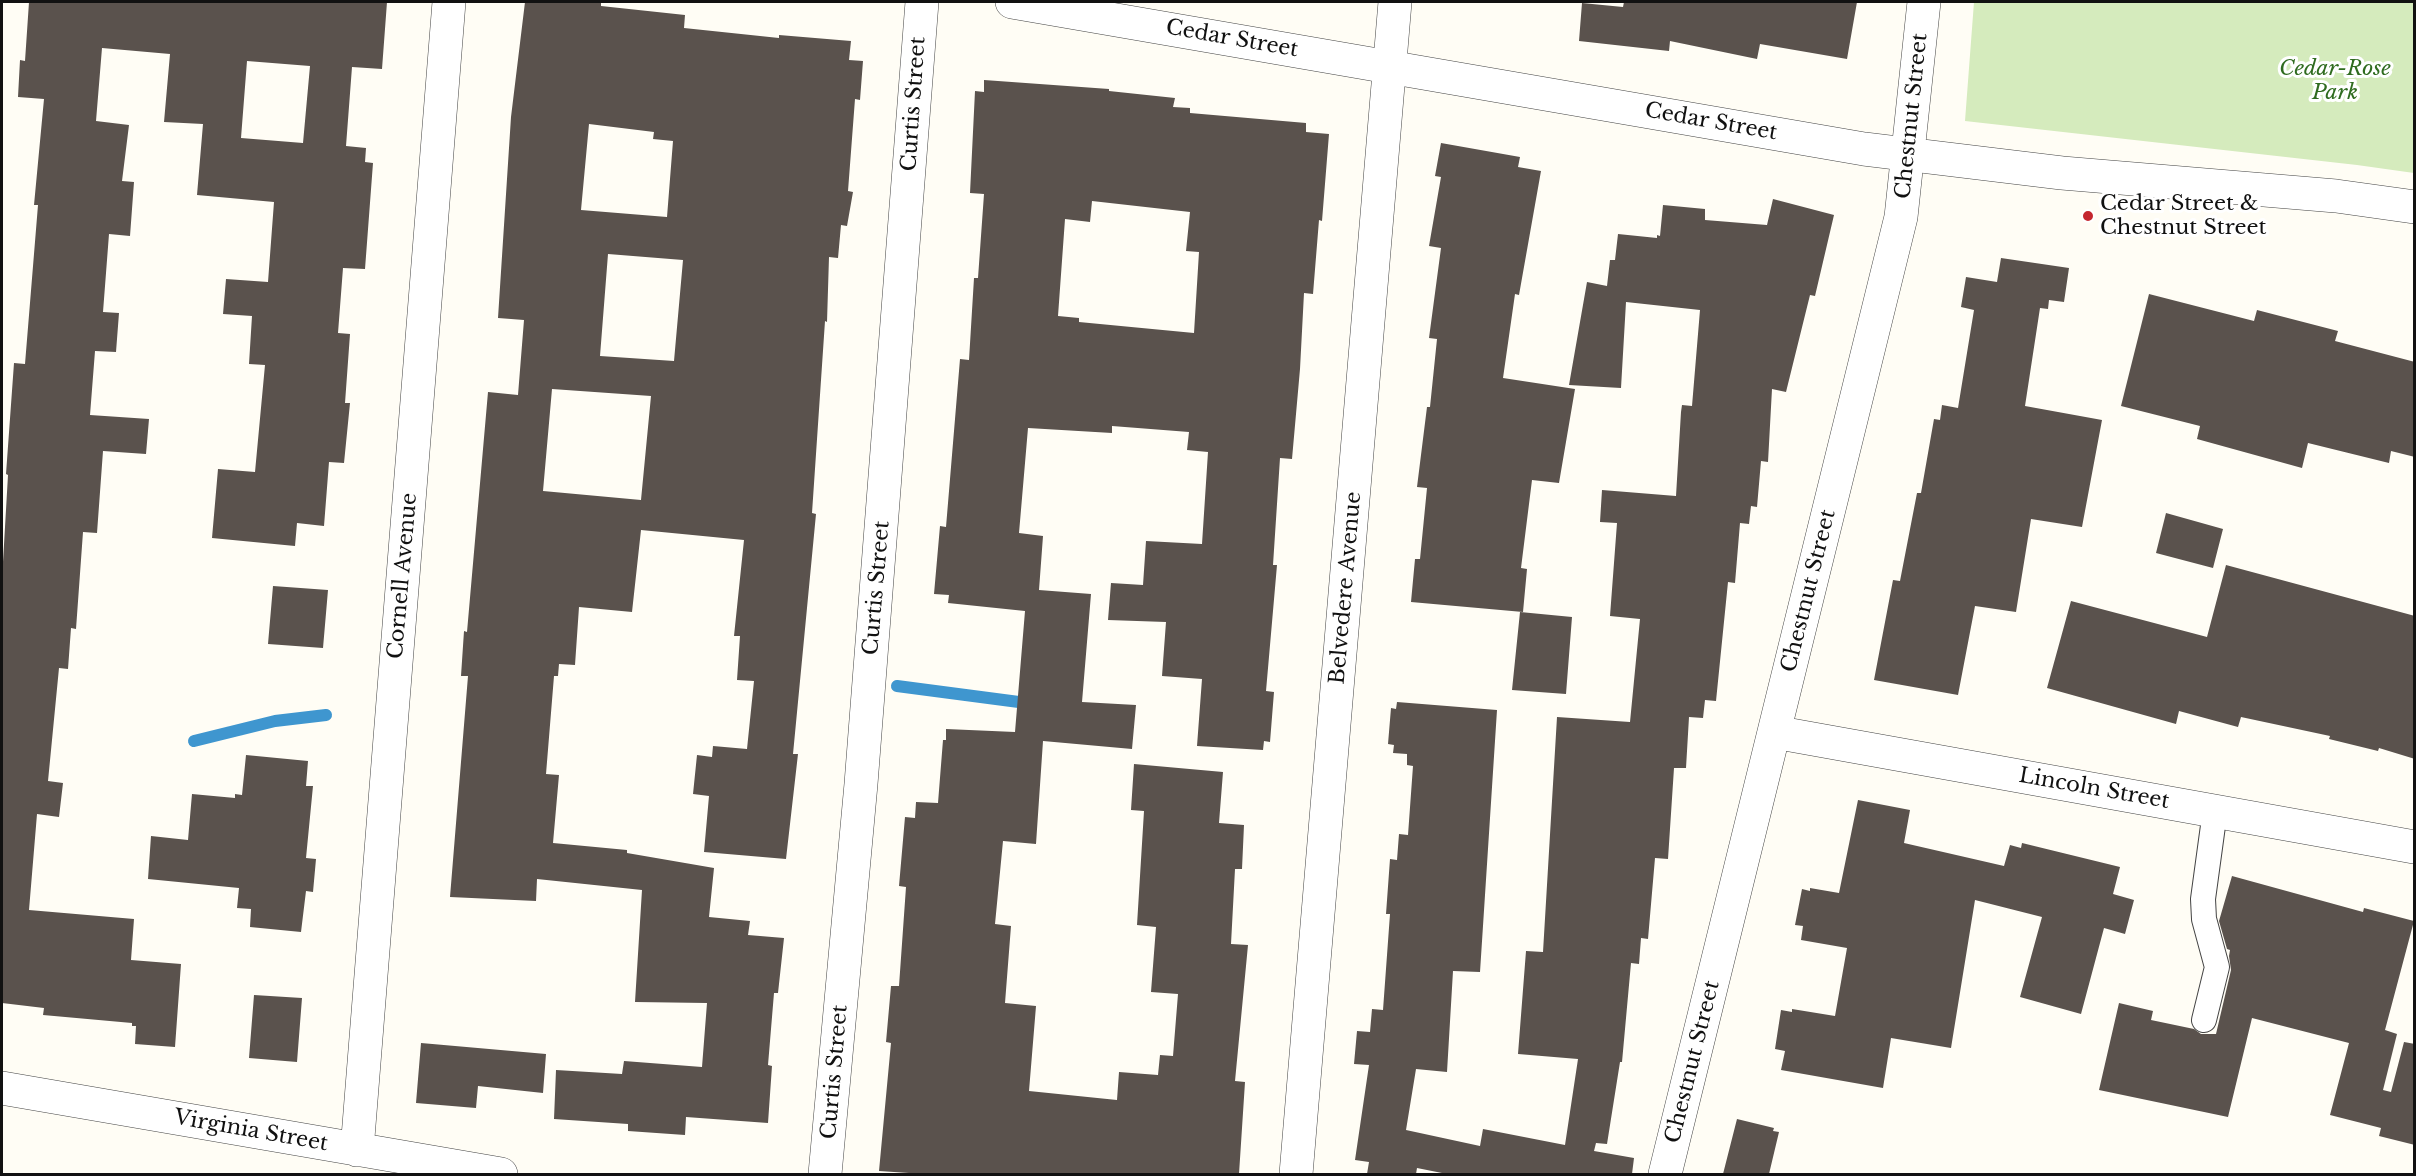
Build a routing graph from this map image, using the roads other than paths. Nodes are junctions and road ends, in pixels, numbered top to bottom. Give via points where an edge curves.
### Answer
1 (449, 2) edge
2 (922, 2) edge
3 (1012, 2) edge
4 (1395, 2) edge
5 (1924, 2) edge
6 (1389, 67) junction
7 (1909, 155) junction
8 (2415, 207) edge
9 (1774, 732) junction
10 (2215, 811) junction
11 (2415, 847) edge
12 (2204, 1020) dead end
13 (2, 1088) edge
14 (357, 1150) junction
15 (501, 1174) edge
16 (825, 1174) edge
17 (1296, 1174) edge
18 (1665, 1174) edge

1 - 14 street, Cornell Avenue
2 - 16 street, Curtis Street via 862,772
3 - 6 street, Cedar Street
4 - 6 street, Belvedere Avenue
5 - 7 street, Chestnut Street
6 - 7 street, Cedar Street
6 - 17 street, Belvedere Avenue
7 - 8 street, Cedar Street
7 - 9 street, Chestnut Street via 1901,217
9 - 10 street, Lincoln Street
9 - 18 street, Chestnut Street
10 - 11 street, Lincoln Street
10 - 12 lane via 2203,899 2217,967
13 - 14 street, Virginia Street
14 - 15 street, Virginia Street

